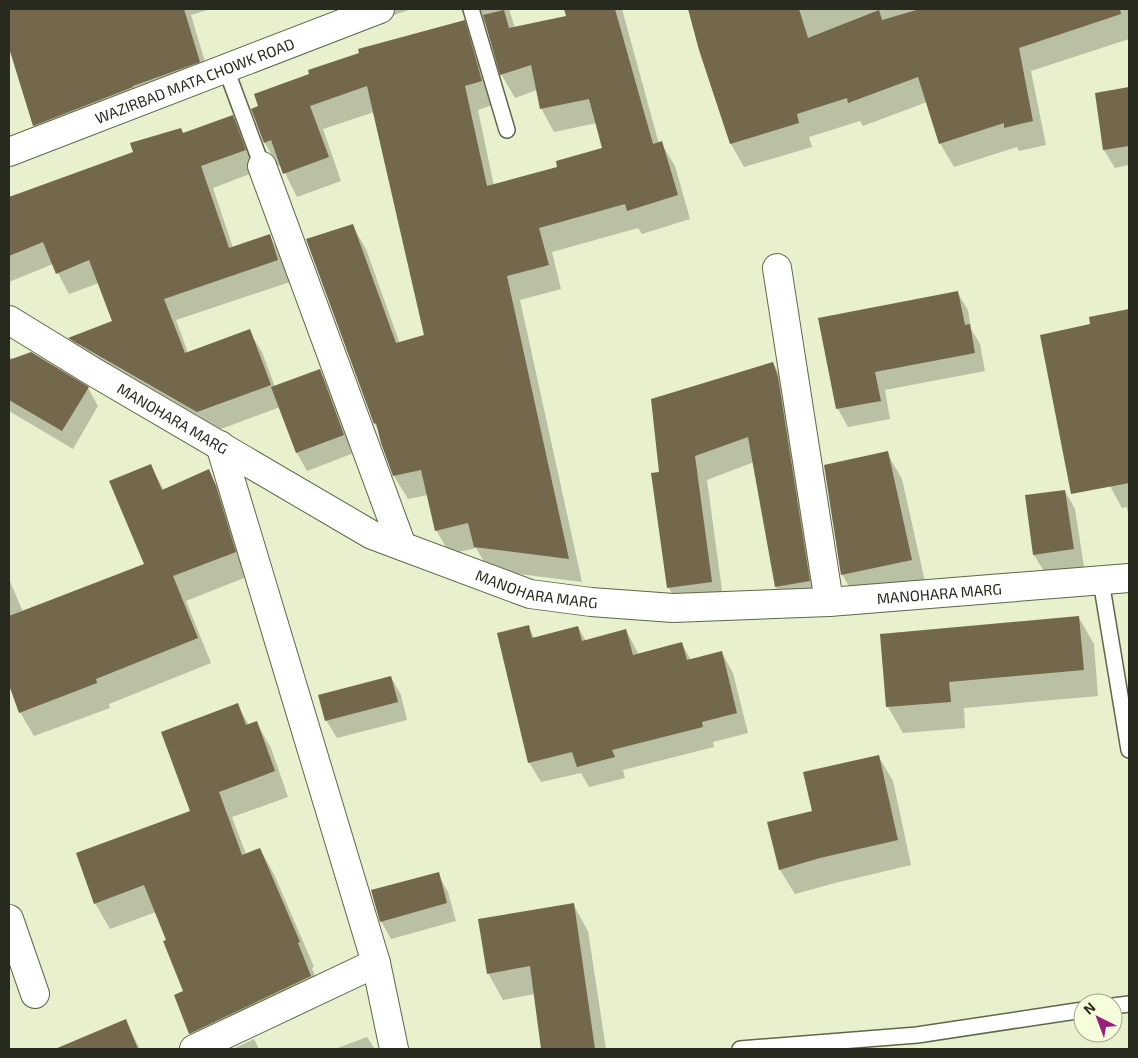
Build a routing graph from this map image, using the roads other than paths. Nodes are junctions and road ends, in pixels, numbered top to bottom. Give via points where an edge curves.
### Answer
1 (380, 9) edge
2 (471, 9) edge
3 (226, 68) junction
4 (507, 130) dead end
5 (9, 152) edge
6 (262, 166) joint
7 (777, 268) dead end
8 (9, 320) edge
9 (220, 445) junction
10 (402, 546) junction
11 (1129, 578) edge
12 (1101, 581) junction
13 (828, 602) junction
14 (1129, 750) edge
15 (9, 919) edge
16 (15, 955) edge
17 (376, 963) junction
18 (35, 994) dead end
19 (1073, 1012) edge
20 (194, 1049) edge
21 (394, 1049) edge
22 (740, 1049) edge

1 - 3 street, WAZIRBAD MATA CHOWK ROAD
2 - 4 lane
3 - 5 street, WAZIRBAD MATA CHOWK ROAD
3 - 6 lane
6 - 10 street
7 - 13 street
8 - 9 street, MANOHARA MARG
9 - 10 street, MANOHARA MARG via 372,535
9 - 17 street
10 - 13 street, MANOHARA MARG via 530,594 673,608
11 - 12 street, MANOHARA MARG
12 - 13 street, MANOHARA MARG
12 - 14 lane
15 - 16 street
16 - 18 street
17 - 20 street
17 - 21 street
19 - 22 lane via 917,1035

